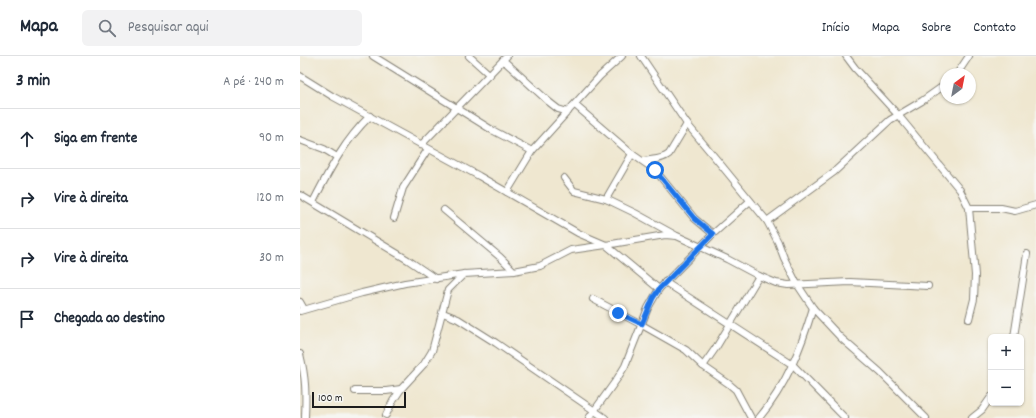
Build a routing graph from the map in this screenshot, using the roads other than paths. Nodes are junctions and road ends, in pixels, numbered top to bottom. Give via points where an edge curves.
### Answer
1 (373, 56) edge
2 (469, 56) edge
3 (622, 56) edge
4 (641, 56) edge
5 (846, 56) edge
6 (969, 56) edge
7 (505, 58) edge
8 (961, 68) edge
9 (490, 75) junction
10 (300, 76) edge
11 (940, 88) edge
12 (575, 105) junction
13 (458, 108) junction
14 (558, 109) junction
15 (568, 112) junction
16 (898, 115) junction
17 (370, 116) junction
18 (562, 118) junction
19 (687, 124) junction
20 (300, 140) edge
21 (422, 145) junction
22 (428, 149) junction
23 (532, 150) junction
24 (632, 154) junction
25 (337, 157) junction
26 (644, 161) junction
27 (564, 178) dead end
28 (507, 192) junction
29 (300, 195) edge
30 (606, 199) junction
31 (750, 201) junction
32 (313, 202) junction
33 (1036, 205) edge
34 (969, 208) junction
35 (444, 210) dead end
36 (394, 218) dead end
37 (766, 221) junction
38 (713, 234) junction
39 (677, 236) junction
40 (606, 245) junction
41 (700, 247) junction
42 (1027, 254) dead end
43 (514, 271) junction
44 (464, 274) junction
45 (759, 276) junction
46 (439, 279) junction
47 (665, 282) junction
48 (797, 284) junction
49 (928, 286) dead end
50 (659, 289) junction
51 (448, 290) junction
52 (593, 299) dead end
53 (300, 302) edge
54 (813, 308) junction
55 (302, 310) edge
56 (443, 313) junction
57 (969, 319) dead end
58 (642, 324) junction
59 (730, 326) junction
60 (1014, 334) edge
61 (300, 354) edge
62 (703, 366) junction
63 (793, 366) junction
64 (401, 389) junction
65 (355, 391) dead end
66 (988, 401) edge
67 (594, 410) junction
68 (386, 415) dead end
69 (305, 418) edge
70 (589, 418) edge
71 (604, 418) edge
72 (751, 418) edge
73 (759, 418) edge
74 (845, 418) edge
75 (926, 418) edge
76 (972, 418) edge

1 - 13 street
2 - 9 street
3 - 12 street via 600,76
4 - 19 street
5 - 16 street
6 - 8 street
7 - 9 street
7 - 14 street
9 - 13 street
10 - 17 street
11 - 16 street
12 - 15 street
12 - 24 street
13 - 21 street
13 - 23 street via 492,130
14 - 15 street
14 - 18 street
15 - 18 street
16 - 34 street via 960,190
16 - 37 street via 882,126 834,172
17 - 21 street
17 - 25 street
18 - 23 street
19 - 26 street via 669,154
19 - 31 street
20 - 25 street
21 - 22 street
22 - 28 street
22 - 36 street via 403,188
23 - 28 street
24 - 26 street
24 - 30 street
25 - 32 street
26 - 38 street via 662,177 694,218
27 - 30 street via 574,191
28 - 40 street via 578,233
29 - 32 street
30 - 39 street
31 - 37 street
31 - 38 street
32 - 46 street
33 - 34 street via 1015,211 1001,208
34 - 57 street via 975,274 974,299
35 - 43 street
37 - 48 street
38 - 41 street
39 - 40 street via 665,235
39 - 41 street
40 - 43 street via 571,250 540,266
40 - 50 street
41 - 45 street
41 - 47 street
42 - 60 street
43 - 44 street
44 - 46 street
44 - 51 street
45 - 48 street via 776,283
45 - 59 street
46 - 51 street
46 - 55 street via 369,291
47 - 50 street
47 - 59 street
48 - 49 street via 850,282
48 - 54 street
50 - 58 street
51 - 56 street
52 - 58 street
53 - 55 street
54 - 63 street
54 - 75 street
56 - 64 street via 432,351 424,364
56 - 67 street via 458,319 496,343
58 - 62 street via 686,350
58 - 67 street via 625,366
59 - 62 street
59 - 63 street
61 - 69 street via 305,376
62 - 72 street via 736,390
63 - 73 street via 772,402
63 - 74 street
64 - 65 street
64 - 68 street
66 - 76 street
67 - 70 street
67 - 71 street

